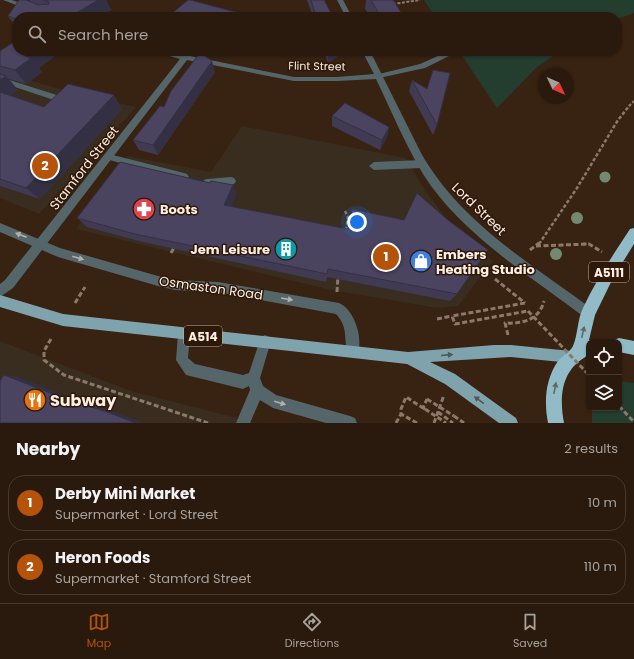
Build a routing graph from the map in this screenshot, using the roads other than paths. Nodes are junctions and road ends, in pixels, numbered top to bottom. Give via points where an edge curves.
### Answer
1 (6, 0) edge
2 (340, 0) edge
3 (40, 12) edge
4 (346, 12) edge
5 (177, 56) edge
6 (369, 56) edge
7 (444, 56) edge
8 (185, 58) junction
9 (379, 76) junction
10 (0, 79) edge
11 (62, 100) edge
12 (108, 157) junction
13 (422, 164) junction
14 (374, 166) dead end
15 (231, 181) dead end
16 (0, 227) edge
17 (634, 234) edge
18 (42, 244) junction
19 (0, 291) edge
20 (0, 301) edge
21 (588, 313) junction
22 (184, 334) junction
23 (265, 342) junction
24 (622, 346) edge
25 (634, 348) edge
26 (353, 351) junction
27 (579, 352) edge
28 (408, 358) junction
29 (255, 384) junction
30 (244, 423) edge
31 (350, 423) edge
32 (511, 423) edge
33 (556, 423) edge

1 - 3 street
2 - 4 street
5 - 8 street, Flint Street
6 - 9 street, Lord Street
7 - 9 street, Flint Street via 422,66
8 - 9 street, Flint Street via 294,79
8 - 12 street, Stamford Street
9 - 13 street, Lord Street
10 - 11 street
12 - 15 street via 208,184
12 - 18 street, Stamford Street
13 - 14 street
13 - 21 street, Lord Street via 439,189 468,221
18 -> 16 street, Osmaston Road
17 - 21 highway, A5111
18 - 19 street, Stamford Street via 9,284
18 -> 26 street, Osmaston Road via 58,252 175,285 218,286 339,309 347,316 352,330
20 - 22 main road, A514 via 63,320
27 -> 21 highway, A5111
22 - 23 main road, A514
22 - 29 street via 182,360 191,370
23 - 26 main road, A514
23 - 29 street
24 - 25 highway
26 - 28 main road, A514
28 -> 27 main road, A514 via 494,351
33 -> 27 highway via 554,390 560,371
32 -> 28 main road, A514 via 450,379
29 - 30 street
29 -> 31 street via 273,401

